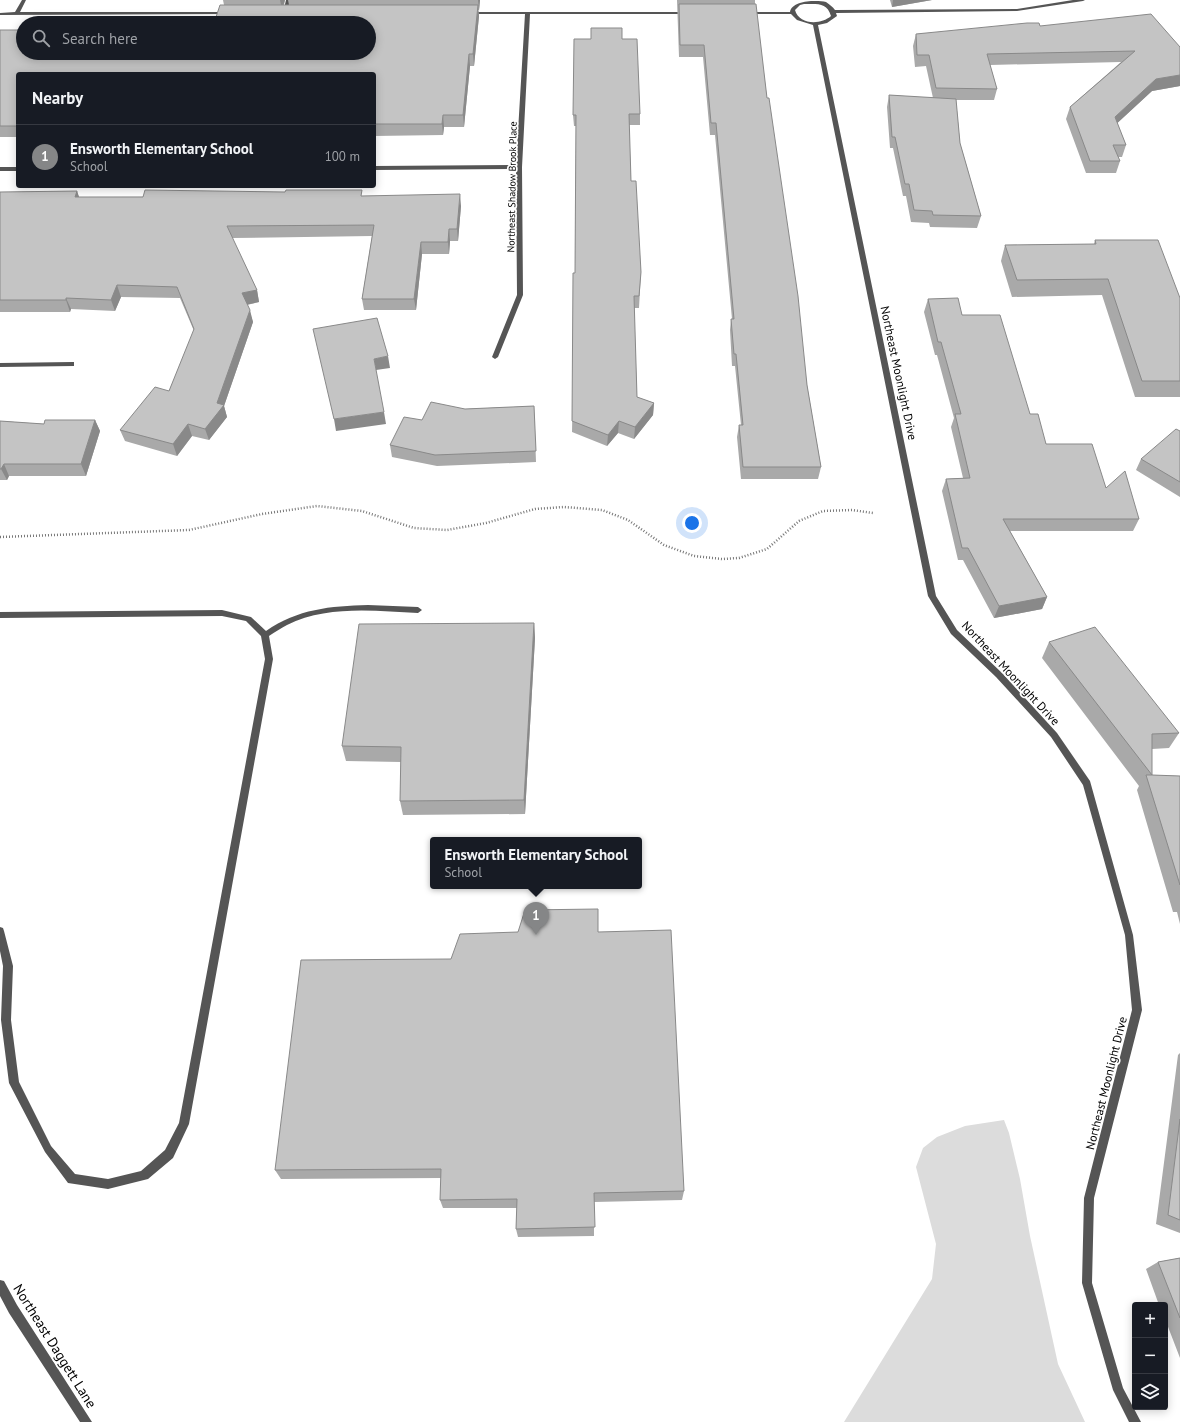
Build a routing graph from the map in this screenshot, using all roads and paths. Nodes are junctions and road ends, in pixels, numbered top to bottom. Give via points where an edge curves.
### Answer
1 (24, 0) edge
2 (288, 0) edge
3 (1083, 0) edge
4 (810, 1) edge
5 (834, 12) junction
6 (230, 13) edge
7 (277, 13) edge
8 (285, 13) junction
9 (292, 13) edge
10 (464, 13) edge
11 (699, 13) edge
12 (738, 13) edge
13 (792, 13) junction
14 (0, 14) edge
15 (17, 14) junction
16 (528, 14) junction
17 (815, 23) junction
18 (520, 167) junction
19 (376, 168) edge
20 (0, 169) edge
21 (16, 169) edge
22 (495, 357) dead end
23 (72, 364) dead end
24 (0, 365) edge
25 (873, 513) dead end
26 (0, 537) edge
27 (418, 610) dead end
28 (0, 615) edge
29 (265, 635) junction
30 (0, 930) edge
31 (0, 1285) edge
32 (86, 1422) edge
33 (1135, 1422) edge

1 - 15 street
2 - 8 street
3 - 5 street via 1017,10
4 - 5 street via 824,4
4 - 13 street via 794,6
5 - 17 street via 834,16 827,21
6 - 15 street
7 - 8 street
8 - 9 street
10 - 16 street
11 - 16 street
12 - 13 street
13 - 17 street via 803,21
14 - 15 street
16 - 18 street, Northeast Shadow Brook Place
17 - 33 street, Northeast Moonlight Drive via 932,596 954,632 999,675 1054,735 1087,784 1129,935 1136,1010 1089,1198 1087,1282 1118,1390
18 - 19 street
18 - 22 street, Northeast Shadow Brook Place via 520,295
20 - 21 street
23 - 24 street
25 - 26 path via 852,510 823,511 799,521 767,550 740,558 722,559 694,556 664,545 628,520 608,512 564,506 535,509 486,523 433,531 414,528 362,511 317,506 262,514 189,530
27 - 29 street via 341,609 286,622
28 - 29 street via 222,614 248,619
29 - 30 street via 269,659 184,1124 169,1154 144,1175 108,1184 72,1179 48,1149 14,1083 6,1020 8,966
31 - 32 street, Northeast Daggett Lane

